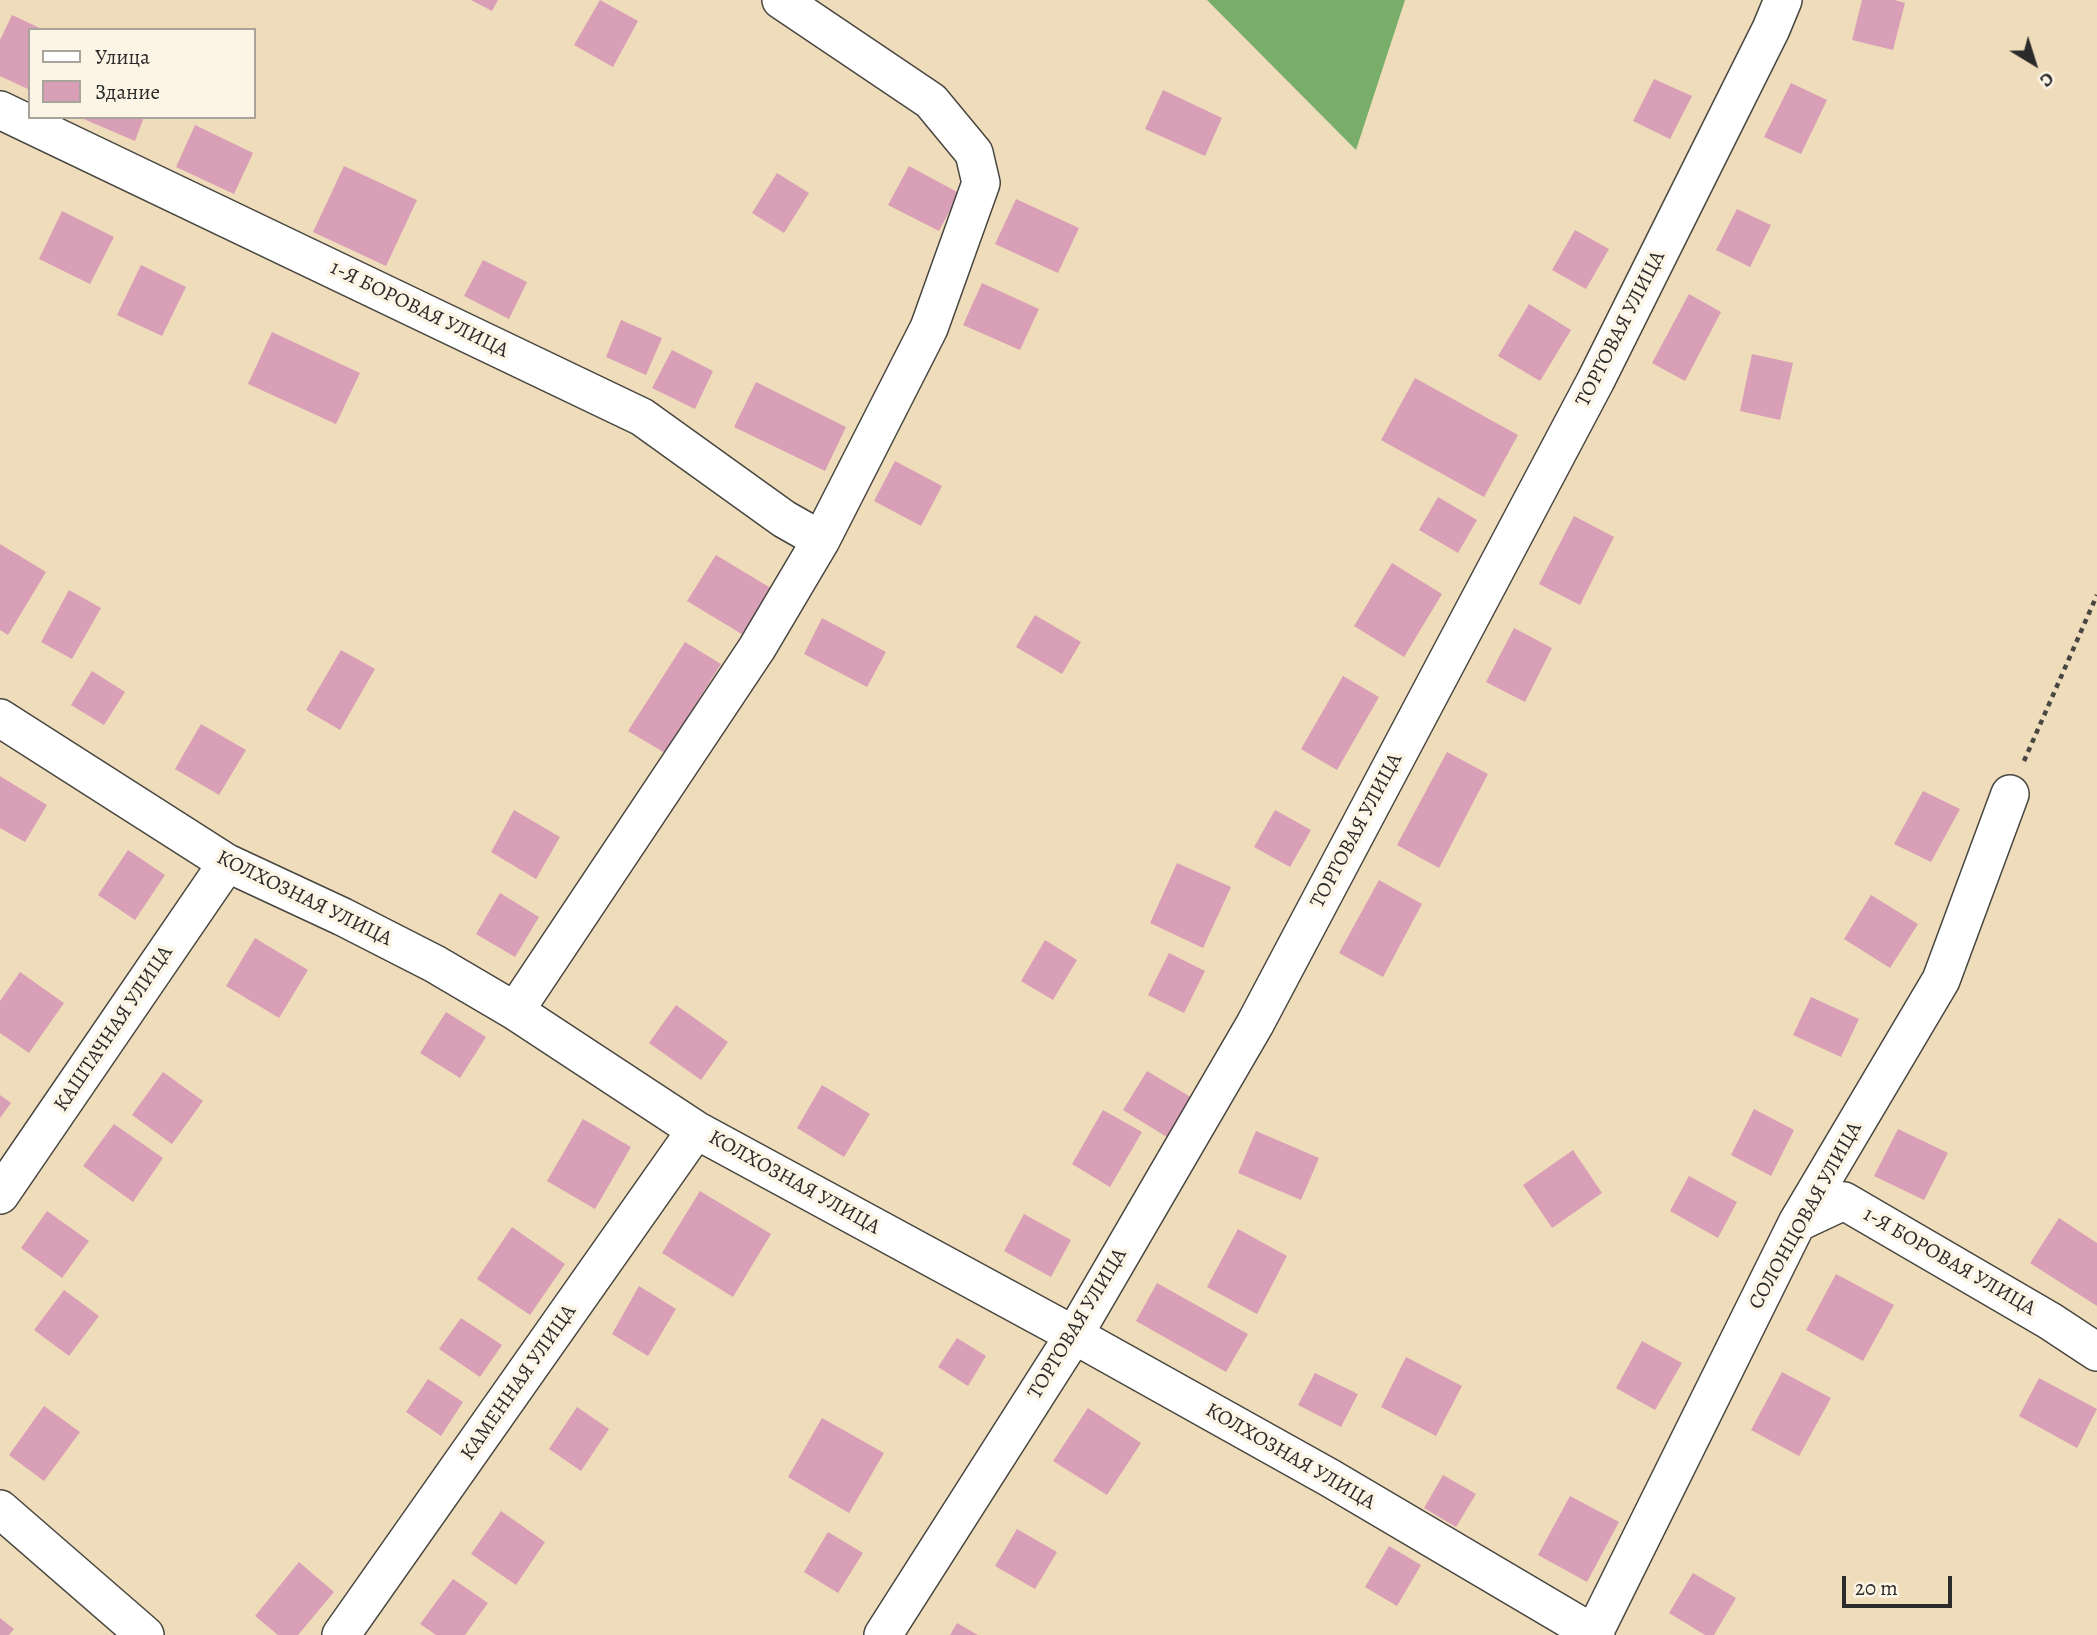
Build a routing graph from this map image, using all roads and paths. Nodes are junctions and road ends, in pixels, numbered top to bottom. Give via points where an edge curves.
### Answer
1 (781, 0) edge
2 (1783, 0) edge
3 (0, 110) edge
4 (821, 540) junction
5 (2097, 595) edge
6 (0, 718) edge
7 (2010, 794) joint
8 (227, 863) junction
9 (515, 1011) junction
10 (696, 1130) junction
11 (0, 1195) edge
12 (1797, 1223) junction
13 (1074, 1335) junction
14 (2097, 1352) edge
15 (0, 1509) edge
16 (145, 1635) edge
17 (341, 1635) edge
18 (883, 1635) edge
19 (1595, 1635) edge

1 - 4 street via 931,101 974,153 981,183 929,328
2 - 13 street, ТОРГОВАЯ УЛИЦА via 1596,380 1268,1000
3 - 4 street, 1-Я БОРОВАЯ УЛИЦА via 642,417 784,519
4 - 9 street via 757,648
5 - 7 path
6 - 8 street, КОЛХОЗНАЯ УЛИЦА
7 - 12 street, СОЛОНЦОВАЯ УЛИЦА via 1941,980
8 - 9 street, КОЛХОЗНАЯ УЛИЦА via 435,964
8 - 11 street, КАШТАЧНАЯ УЛИЦА
9 - 10 street, КОЛХОЗНАЯ УЛИЦА
10 - 13 street, КОЛХОЗНАЯ УЛИЦА
10 - 17 street, КАМЕННАЯ УЛИЦА
12 - 14 street, 1-Я БОРОВАЯ УЛИЦА via 1844,1201
12 - 19 street, СОЛОНЦОВАЯ УЛИЦА
13 - 18 street, ТОРГОВАЯ УЛИЦА
13 - 19 street, КОЛХОЗНАЯ УЛИЦА via 1330,1478
15 - 16 street

